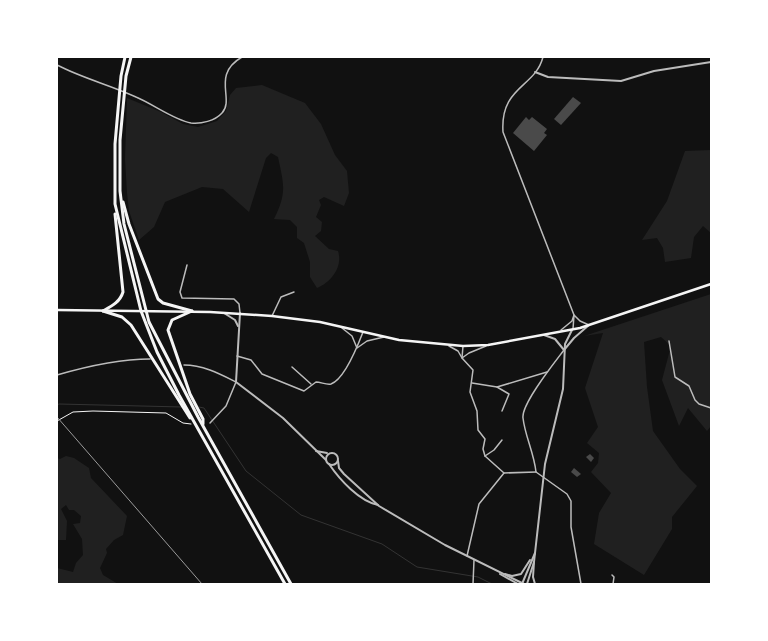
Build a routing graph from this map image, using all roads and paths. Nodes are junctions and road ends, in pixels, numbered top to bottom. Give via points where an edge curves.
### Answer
1 (125, 57) edge
2 (131, 57) edge
3 (242, 57) edge
4 (543, 57) edge
5 (711, 62) edge
6 (57, 65) edge
7 (535, 72) junction
8 (120, 191) junction
9 (115, 204) junction
10 (186, 265) dead end
11 (711, 284) edge
12 (294, 292) dead end
13 (57, 310) edge
14 (103, 311) junction
15 (141, 311) junction
16 (146, 311) junction
17 (192, 311) junction
18 (223, 312) junction
19 (240, 313) junction
20 (574, 315) junction
21 (272, 316) junction
22 (590, 325) junction
23 (339, 326) junction
24 (573, 329) junction
25 (238, 330) junction
26 (560, 331) junction
27 (363, 332) junction
28 (543, 335) junction
29 (385, 337) junction
30 (669, 341) dead end
31 (446, 345) junction
32 (488, 345) junction
33 (463, 346) junction
34 (357, 348) junction
35 (564, 350) junction
36 (237, 356) junction
37 (462, 358) junction
38 (150, 360) dead end
39 (184, 365) dead end
40 (292, 367) dead end
41 (548, 372) junction
42 (57, 375) edge
43 (236, 382) junction
44 (472, 383) junction
45 (311, 384) junction
46 (497, 387) junction
47 (178, 395) junction
48 (711, 408) edge
49 (502, 411) dead end
50 (57, 421) edge
51 (210, 423) dead end
52 (195, 425) junction
53 (203, 426) junction
54 (502, 440) dead end
55 (315, 451) junction
56 (328, 453) junction
57 (485, 456) junction
58 (326, 460) junction
59 (338, 461) junction
60 (329, 464) junction
61 (536, 472) junction
62 (504, 473) junction
63 (543, 476) junction
64 (379, 506) junction
65 (535, 552) junction
66 (467, 556) junction
67 (474, 560) junction
68 (530, 560) junction
69 (534, 562) junction
70 (498, 571) junction
71 (612, 575) dead end
72 (285, 584) edge
73 (291, 584) edge
74 (474, 584) edge
75 (518, 584) edge
76 (524, 584) edge
77 (535, 584) edge
78 (581, 584) edge
79 (613, 584) edge

1 - 9 highway via 115,136
2 - 8 highway via 126,76 120,140
3 - 6 street via 226,74 225,109 213,120 195,123 183,121 136,96
4 - 7 street
5 - 7 street via 654,71 621,81 548,77
7 - 20 street via 508,100 503,114 503,132
8 - 16 highway via 124,224
8 - 17 highway via 129,224 158,299 163,303
9 - 14 highway via 123,292 114,304
9 - 15 highway
10 - 19 street via 180,292 182,298 234,299 239,304
11 - 22 main road
12 - 21 street via 281,297
13 - 14 main road
14 - 15 main road
14 - 47 highway via 122,317 131,325
15 - 16 main road
15 - 47 highway
16 - 17 main road
16 - 53 highway via 149,322
17 - 18 main road
17 - 53 highway via 175,318 168,328 190,394 203,419
18 - 19 main road
18 - 25 street via 235,320
19 - 21 main road
19 - 25 street
20 - 22 street via 580,322
20 - 24 street
20 - 26 street via 568,326
21 - 23 main road
22 - 24 main road
22 - 35 street
23 - 27 main road
23 - 34 street via 352,336
24 - 26 main road
24 - 35 street via 566,338
25 - 36 street
26 - 28 main road
27 - 29 main road
27 - 34 street
28 - 32 main road
28 - 35 street via 555,339
29 - 31 main road
29 - 34 street via 367,341
30 - 48 street via 675,377 689,386 699,404
31 - 33 main road
31 - 37 street via 458,351
32 - 33 main road
32 - 37 street
33 - 37 street
34 - 45 street via 335,381 331,384 318,381
35 - 41 street
35 - 63 street via 563,389
36 - 43 street
36 - 45 street via 251,360 262,374 304,391
37 - 44 street via 473,370
38 - 42 street via 133,359 99,364
39 - 43 street via 203,368
40 - 45 street
41 - 46 street
41 - 61 street via 522,414
43 - 51 street via 223,409
43 - 55 street via 283,418
44 - 46 street
44 - 57 street via 470,392 477,411 478,430 485,439
46 - 49 street via 509,394
47 - 52 highway
50 - 52 path via 73,412 166,413 183,423
52 - 72 highway
53 - 73 highway
54 - 57 street
55 - 56 street
55 - 58 street
56 - 58 street
56 - 59 street via 336,454
57 - 62 street
58 - 60 street
59 - 60 street via 334,465
59 - 64 street via 339,468 344,474
60 - 64 street via 362,498 370,504
61 - 62 street
61 - 63 street
62 - 66 street via 479,504
63 - 65 street
63 - 78 street via 567,494 572,501 571,527
64 - 66 street
65 - 68 street
65 - 69 street
66 - 67 street
67 - 70 street
67 - 74 street
68 - 70 street via 521,574 512,576
68 - 76 street
69 - 76 street
69 - 77 street
70 - 75 street
70 - 76 street
71 - 79 street

